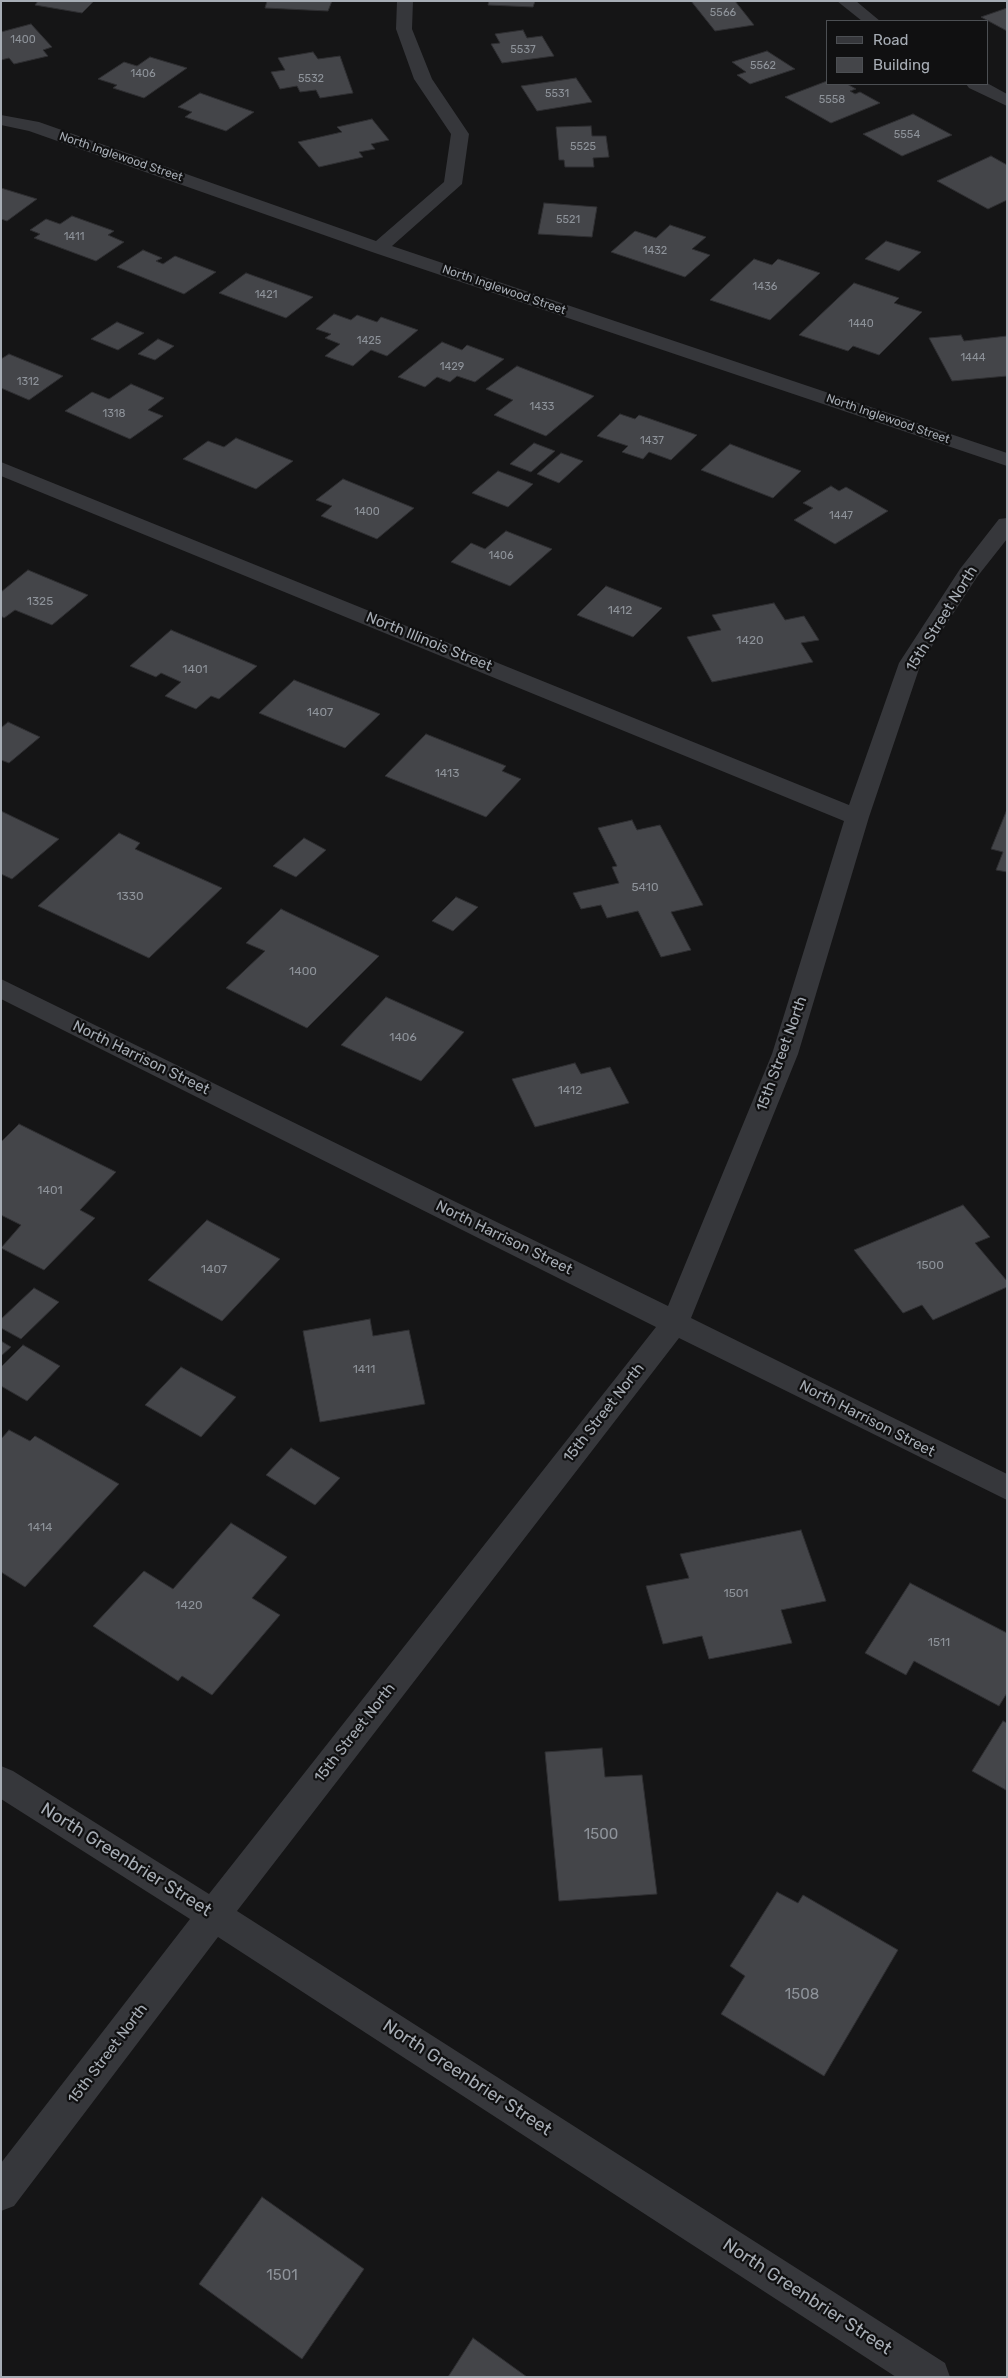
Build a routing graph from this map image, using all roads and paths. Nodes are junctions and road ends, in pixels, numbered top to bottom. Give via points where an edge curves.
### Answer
1 (405, 1) edge
2 (845, 1) edge
3 (871, 20) edge
4 (978, 85) edge
5 (1007, 101) edge
6 (1, 120) edge
7 (379, 248) junction
8 (1007, 460) edge
9 (1, 468) edge
10 (1007, 524) edge
11 (857, 817) junction
12 (1, 988) edge
13 (675, 1323) junction
14 (1007, 1488) edge
15 (1, 1782) edge
16 (213, 1915) junction
17 (1, 2193) edge
18 (931, 2377) edge

1 - 7 street via 404,29 423,80 460,134 453,184
2 - 3 street
4 - 5 street
6 - 7 street, North Inglewood Street via 33,126
7 - 8 street, North Inglewood Street
9 - 11 street, North Illinois Street
10 - 11 street, 15th Street North via 968,574 910,663
11 - 13 street, 15th Street North via 786,1054
12 - 13 street, North Harrison Street
13 - 14 street, North Harrison Street
13 - 16 street, 15th Street North
15 - 16 street, North Greenbrier Street
16 - 17 street, 15th Street North
16 - 18 street, North Greenbrier Street

